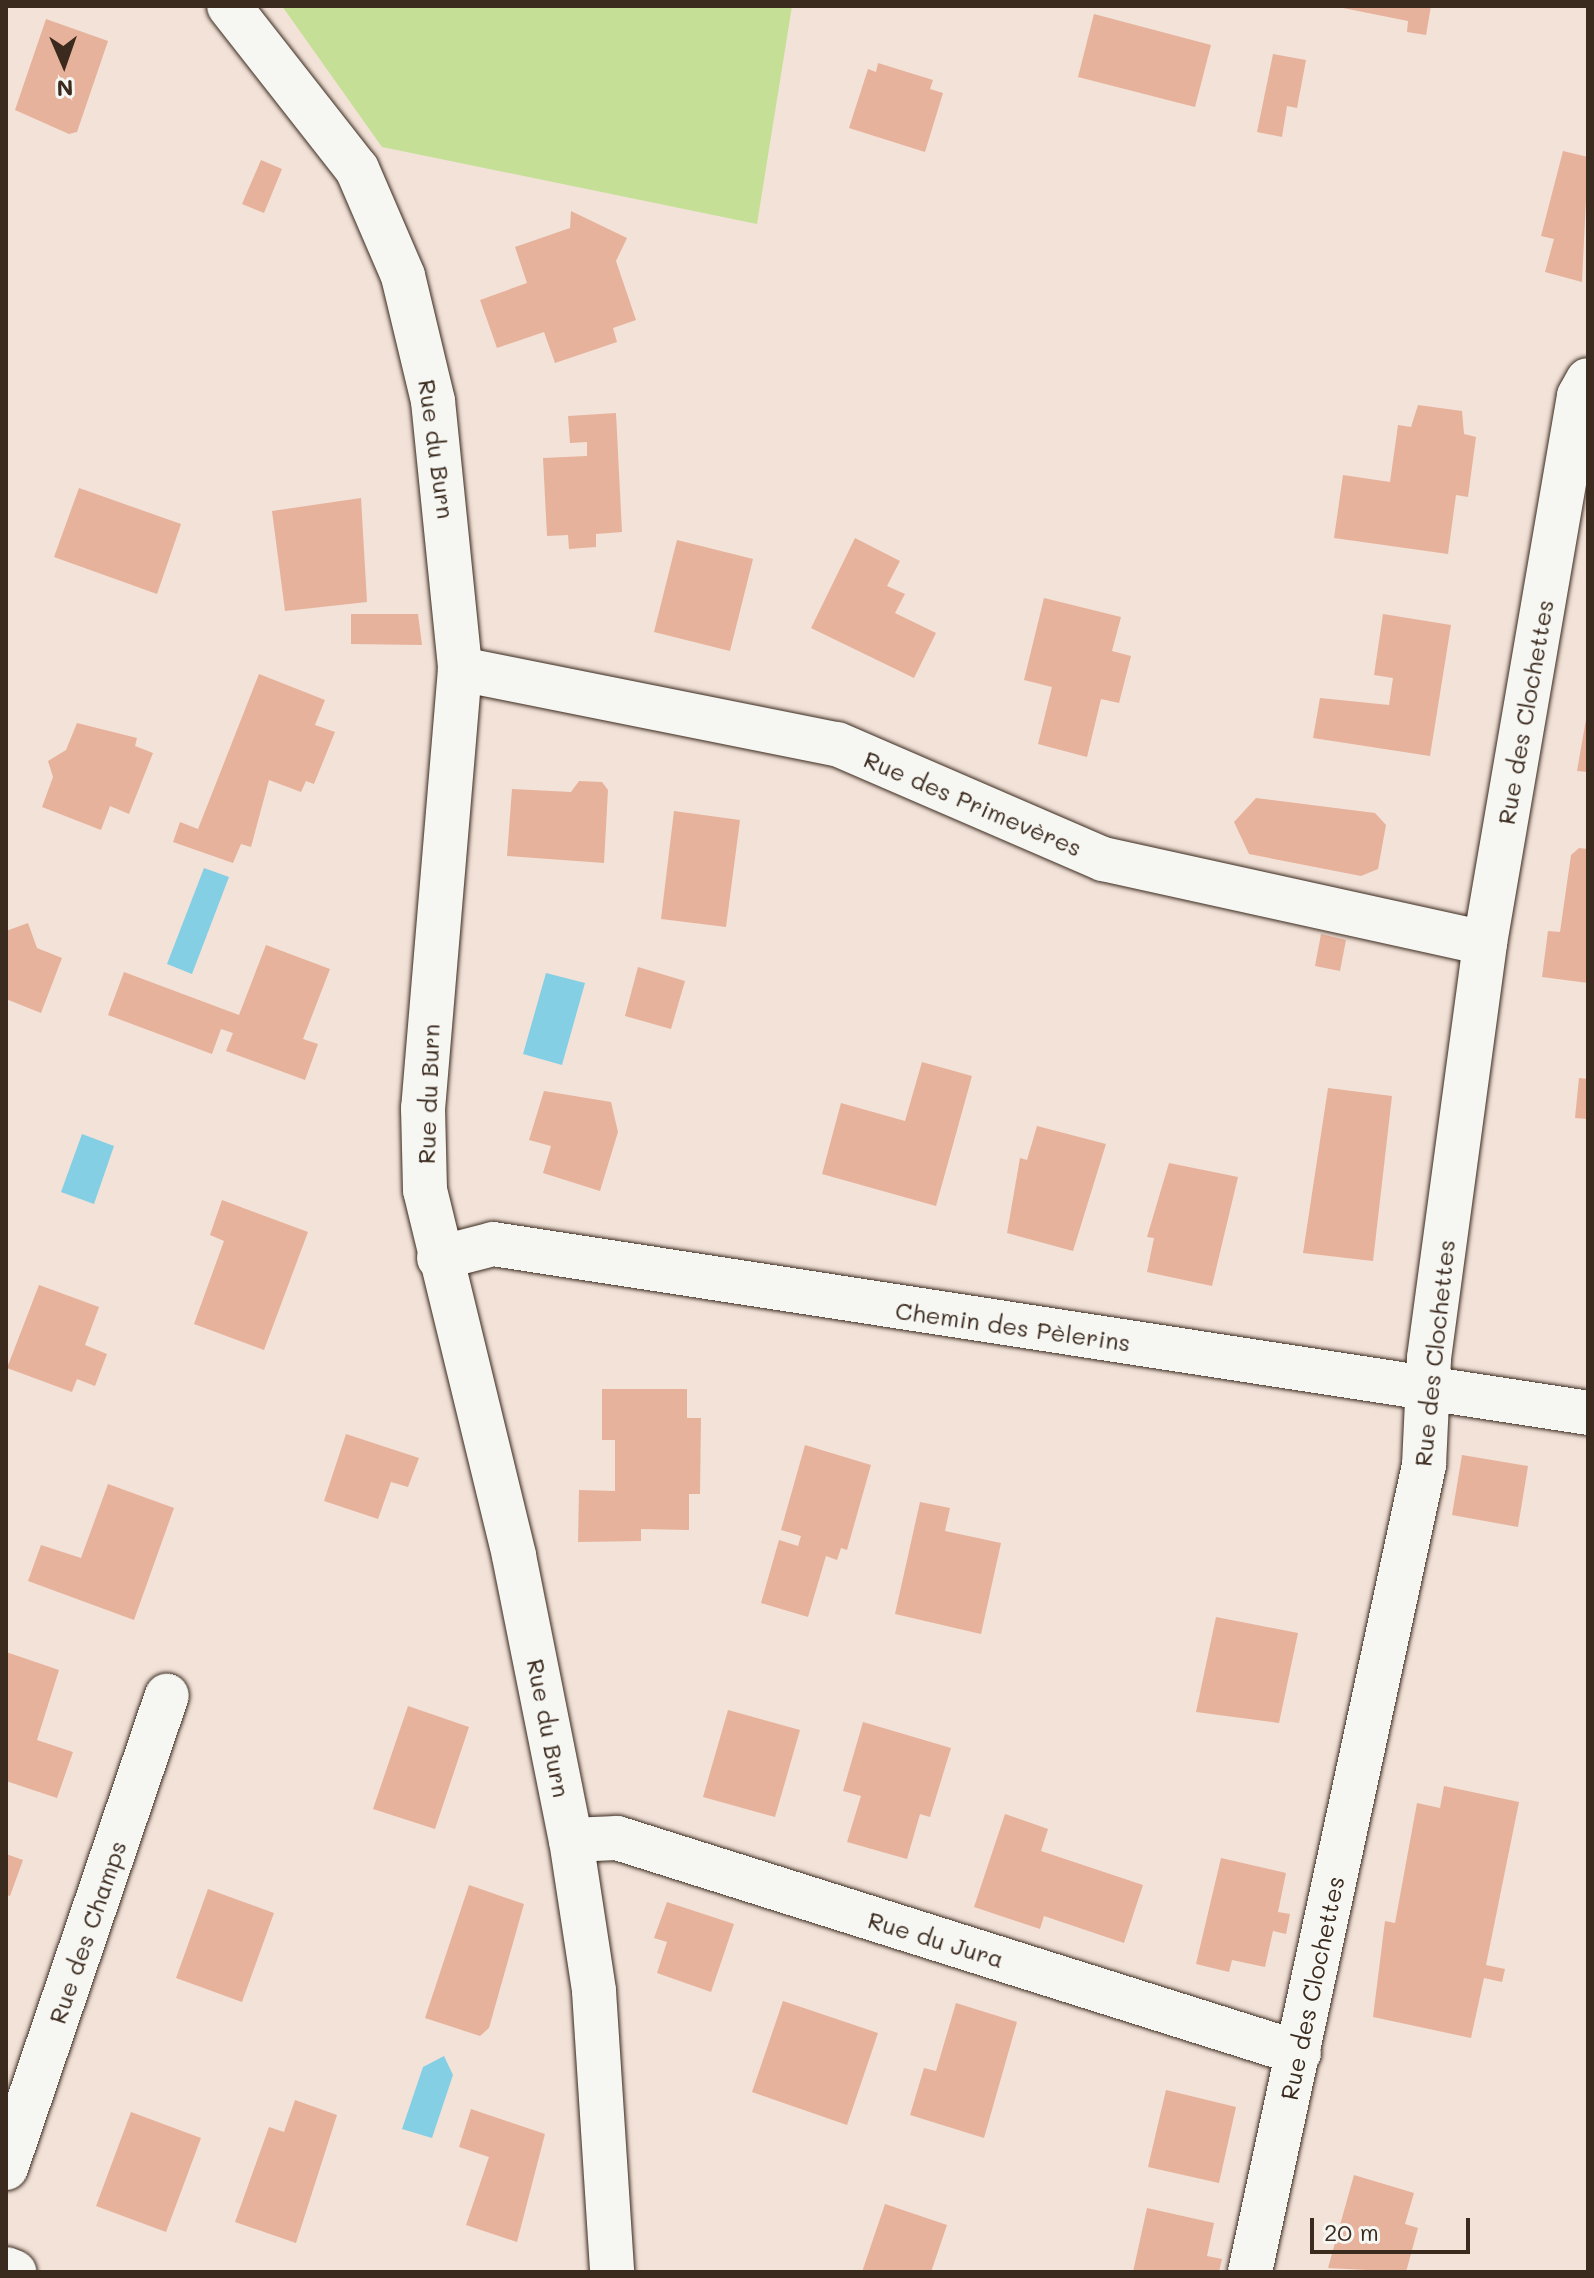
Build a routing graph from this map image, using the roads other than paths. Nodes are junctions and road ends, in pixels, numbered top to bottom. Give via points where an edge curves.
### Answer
1 (229, 6) edge
2 (1588, 380) edge
3 (460, 669) junction
4 (1485, 943) junction
5 (439, 1258) junction
6 (1430, 1384) junction
7 (1588, 1413) edge
8 (167, 1696) dead end
9 (571, 1840) junction
10 (1299, 2053) junction
11 (6, 2168) edge
12 (6, 2269) edge
13 (14, 2272) edge
14 (612, 2272) edge
15 (1250, 2272) edge

1 - 3 street, Rue du Burn via 357,169 403,276 433,401
2 - 4 street, Rue des Clochettes via 1579,396
3 - 4 street, Rue des Primevères via 837,744 1103,859
3 - 5 street, Rue du Burn via 423,1108 425,1190
4 - 6 street, Rue des Clochettes
5 - 6 street, Chemin des Pèlerins via 493,1244 780,1294
5 - 9 street, Rue du Burn via 514,1556
6 - 7 street, Chemin des Pèlerins
6 - 10 street, Rue des Clochettes via 1424,1465
8 - 11 street, Rue des Champs
9 - 10 street, Rue du Jura via 617,1838
9 - 14 street, Rue du Burn via 594,1991
10 - 15 street, Rue des Clochettes
12 - 13 street

